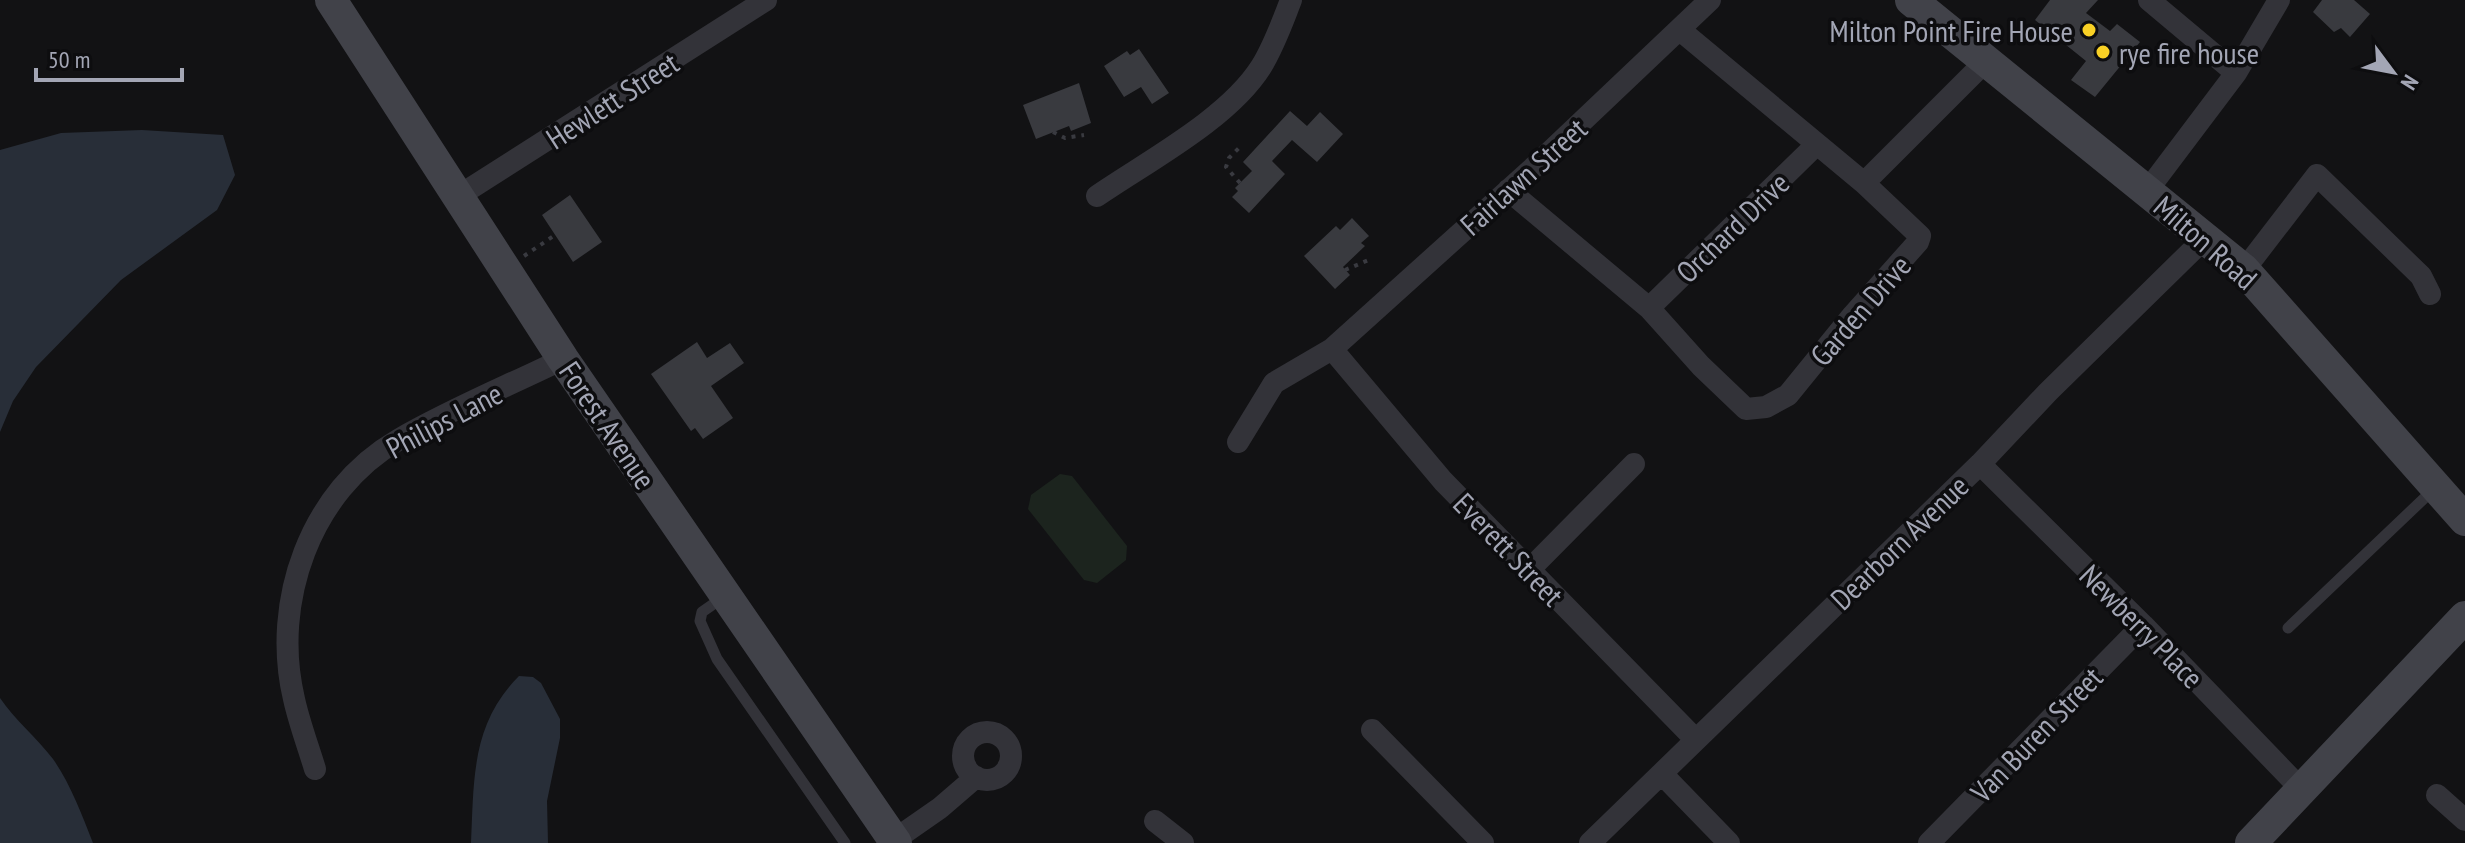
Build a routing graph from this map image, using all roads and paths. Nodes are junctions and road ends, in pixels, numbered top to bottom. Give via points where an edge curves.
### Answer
1 (766, 0) edge
2 (1291, 0) edge
3 (1710, 0) edge
4 (1911, 0) edge
5 (2149, 0) edge
6 (2279, 0) edge
7 (341, 4) edge
8 (1680, 30) junction
9 (1986, 61) junction
10 (2236, 73) junction
11 (1053, 132) dead end
12 (1084, 135) dead end
13 (1816, 145) junction
14 (1241, 146) dead end
15 (1240, 183) dead end
16 (1864, 183) junction
17 (1508, 190) junction
18 (2147, 191) junction
19 (1097, 196) dead end
20 (457, 197) junction
21 (555, 235) dead end
22 (2205, 238) junction
23 (1371, 259) dead end
24 (505, 270) junction
25 (1345, 270) dead end
26 (2244, 270) junction
27 (2430, 294) dead end
28 (1649, 308) junction
29 (1332, 349) junction
30 (563, 359) junction
31 (1238, 442) dead end
32 (1634, 464) dead end
33 (1980, 464) junction
34 (2435, 488) junction
35 (2465, 520) edge
36 (1529, 570) junction
37 (725, 595) junction
38 (2465, 617) edge
39 (2143, 625) junction
40 (2288, 628) dead end
41 (1372, 730) dead end
42 (1696, 740) junction
43 (315, 769) dead end
44 (1662, 774) junction
45 (976, 777) dead end
46 (2302, 790) junction
47 (2437, 795) dead end
48 (2465, 820) edge
49 (1155, 821) dead end
50 (895, 842) edge
51 (845, 843) edge
52 (1183, 843) edge
53 (1483, 843) edge
54 (1590, 843) edge
55 (1729, 843) edge
56 (1929, 843) edge
57 (2251, 843) edge

1 - 20 street, Hewlett Street
2 - 19 street via 1275,43 1244,87 1210,120
3 - 8 street, Fairlawn Street
4 - 9 street, Milton Road
5 - 10 street
6 - 10 street
7 - 20 street, Forest Avenue
8 - 13 street, Garden Drive
8 - 17 street, Fairlawn Street
9 - 16 street
9 - 18 street, Milton Road
10 - 18 street
11 - 12 path via 1065,138
13 - 16 street, Garden Drive
13 - 28 street, Orchard Drive
14 - 15 path via 1226,167
16 - 28 street, Garden Drive via 1920,236 1918,242 1777,403 1746,409
17 - 28 street
17 - 29 street, Fairlawn Street
18 - 22 street, Milton Road
20 - 24 street, Forest Avenue
21 - 24 path
22 - 26 street, Milton Road
22 - 33 street, Dearborn Avenue
23 - 25 path
24 - 30 street, Forest Avenue
26 - 27 street via 2317,175 2421,276
26 - 34 street, Milton Road
29 - 31 street, Fairlawn Street via 1274,383
29 - 36 street, Everett Street via 1443,481
30 - 37 street, Forest Avenue
30 - 43 street, Philips Lane via 396,441 347,480 316,525 295,578 288,653 293,698
32 - 36 street
33 - 39 street, Newberry Place
33 - 42 street, Dearborn Avenue
34 - 35 street, Milton Road
34 - 40 lane
36 - 42 street, Everett Street
37 - 50 street, Forest Avenue
37 - 51 lane via 702,612 700,621 717,659
38 - 46 street
39 - 46 street, Newberry Place
39 - 56 street, Van Buren Street
41 - 53 street
42 - 44 street, Dearborn Avenue
44 - 54 street, Dearborn Avenue
44 - 55 street
45 - 50 street
46 - 57 street
47 - 48 street
49 - 52 street

